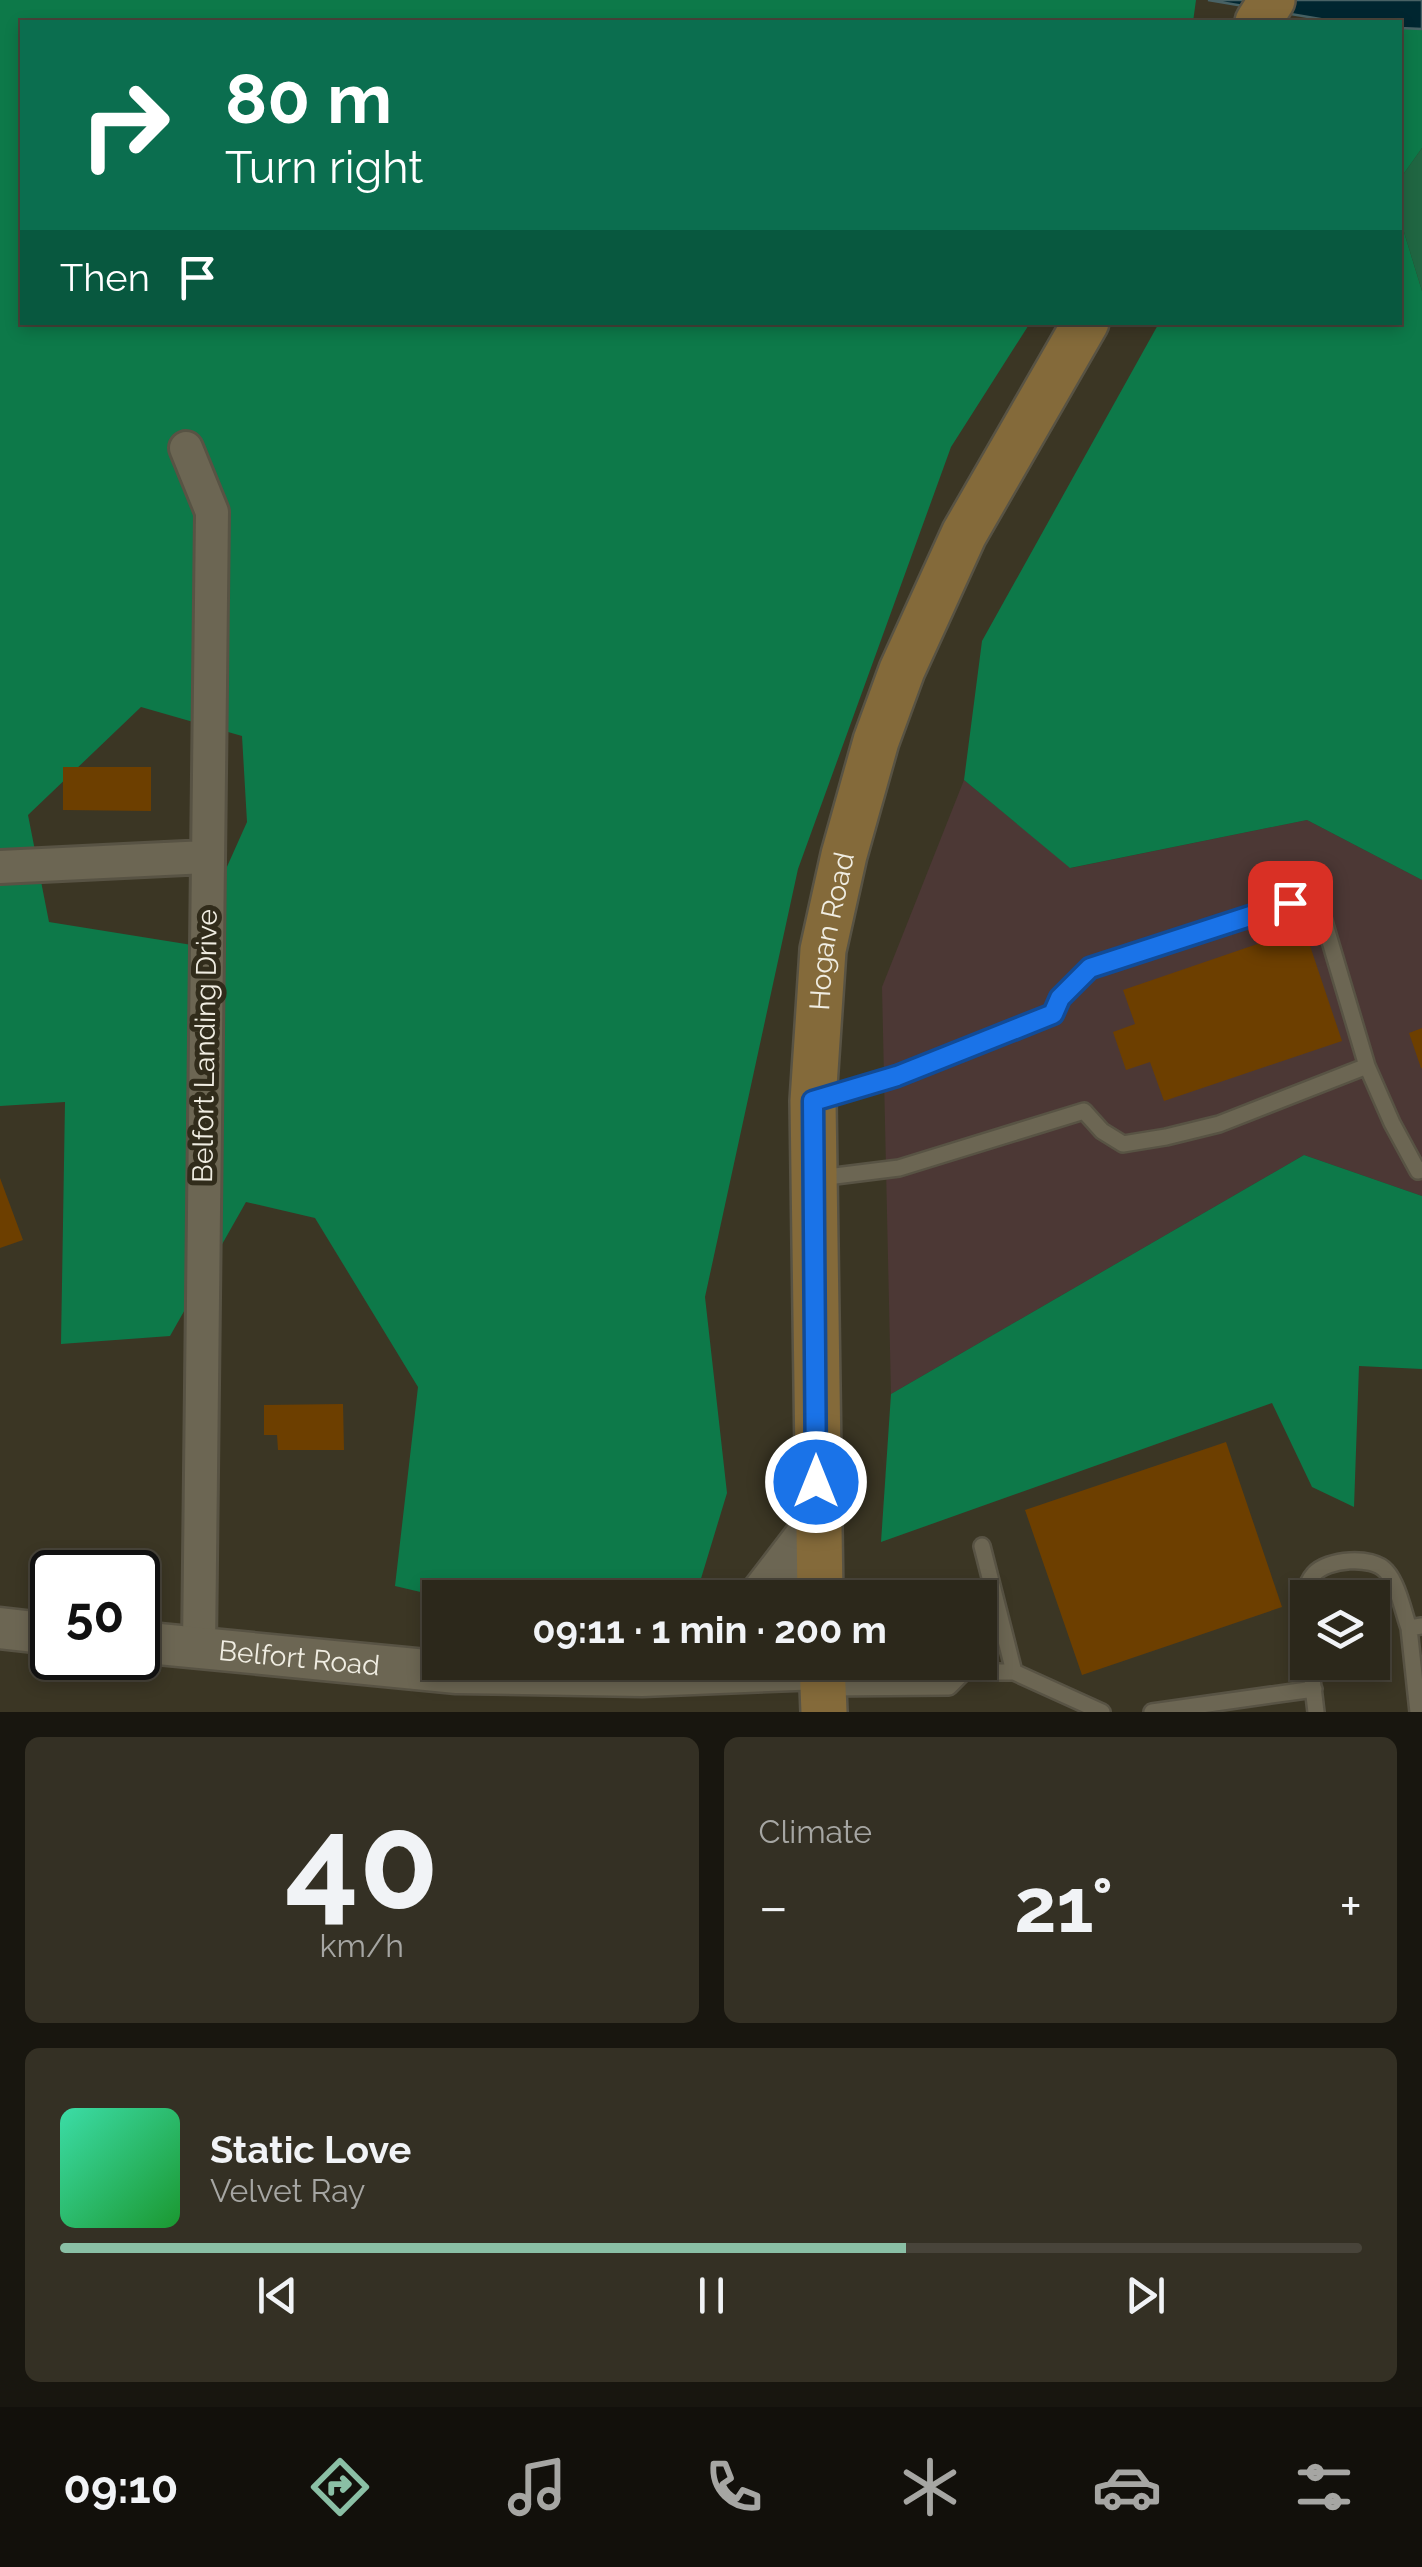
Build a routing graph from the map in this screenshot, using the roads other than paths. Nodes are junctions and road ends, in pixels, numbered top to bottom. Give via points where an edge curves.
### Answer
1 (1084, 325) edge
2 (186, 448) dead end
3 (206, 856) junction
4 (0, 867) edge
5 (1367, 1066) junction
6 (813, 1101) junction
7 (1422, 1170) edge
8 (815, 1178) junction
9 (817, 1520) junction
10 (982, 1546) dead end
11 (772, 1580) edge
12 (819, 1580) edge
13 (1311, 1580) edge
14 (1415, 1627) edge
15 (0, 1628) edge
16 (30, 1631) edge
17 (160, 1644) edge
18 (199, 1648) junction
19 (422, 1670) edge
20 (997, 1670) edge
21 (1014, 1672) junction
22 (787, 1680) edge
23 (952, 1680) edge
24 (1313, 1680) edge
25 (823, 1683) edge
26 (1314, 1690) junction
27 (1184, 1710) edge
28 (1102, 1712) edge
29 (1152, 1712) edge
30 (1316, 1712) edge
31 (1418, 1712) edge

1 - 6 main road, Hogan Road via 964,534 876,741 823,950
2 - 3 street, Belfort Landing Drive via 212,512
3 - 4 street
3 - 18 street, Belfort Landing Drive
5 - 6 lane via 1316,894 1090,968 1053,1014 897,1076
5 - 7 lane
5 - 8 lane via 1220,1124 1166,1137 1123,1144 1084,1111 898,1168
6 - 8 main road, Hogan Road
8 - 9 main road, Hogan Road
9 - 11 street
9 - 12 main road, Hogan Road
10 - 21 lane
13 - 14 lane via 1328,1564 1374,1562 1387,1571
14 - 31 lane
15 - 16 street
17 - 18 street, Belfort Road
18 - 19 street, Belfort Road
20 - 21 lane
21 - 28 lane
22 - 25 street, Belfort Road
23 - 25 lane via 949,1686
24 - 26 lane
26 - 27 lane
26 - 30 lane
27 - 29 lane

